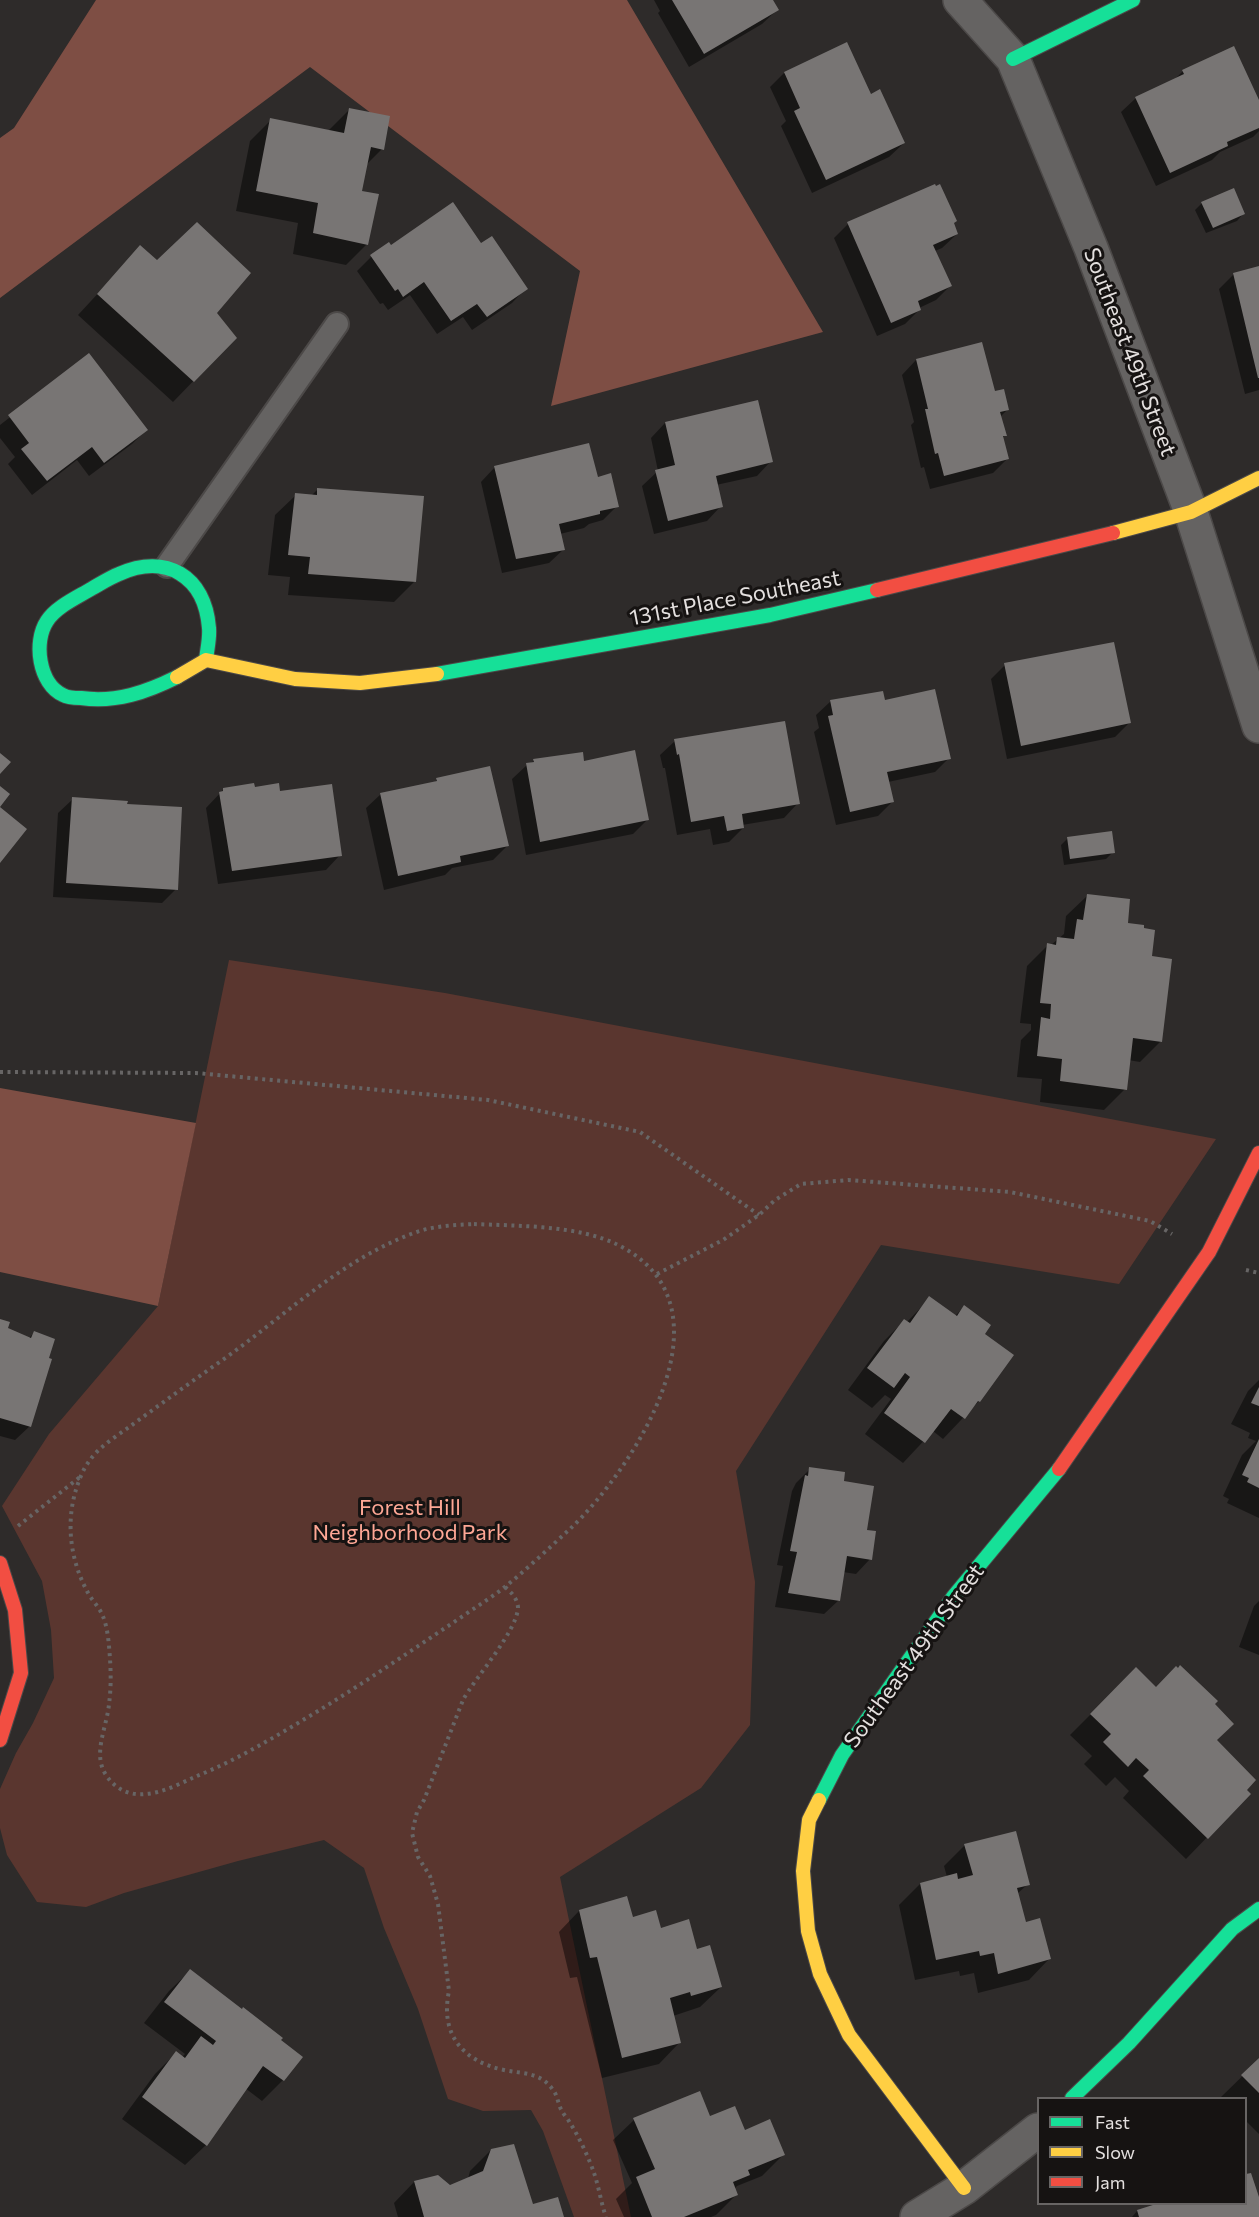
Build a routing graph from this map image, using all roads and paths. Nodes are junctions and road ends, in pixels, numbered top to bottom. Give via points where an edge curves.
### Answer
1 (960, 0) edge
2 (1134, 0) edge
3 (1013, 59) junction
4 (337, 324) dead end
5 (1259, 478) edge
6 (1191, 512) junction
7 (167, 566) junction
8 (206, 660) junction
9 (1259, 726) edge
10 (0, 1072) edge
11 (1259, 1153) edge
12 (759, 1215) junction
13 (1209, 1252) junction
14 (657, 1274) junction
15 (81, 1476) junction
16 (9, 1534) dead end
17 (0, 1563) edge
18 (505, 1587) junction
19 (0, 1740) edge
20 (1259, 1910) edge
21 (1073, 2097) edge
22 (1037, 2131) edge
23 (964, 2188) junction
24 (606, 2217) edge
25 (917, 2217) edge

1 - 3 street, Southeast 49th Street
2 - 3 street
3 - 6 street, Southeast 49th Street via 1091,248
4 - 7 lane
5 - 6 street, 131st Place Southeast
6 - 8 street, 131st Place Southeast via 770,615 460,671 360,683 295,679
6 - 9 street, Southeast 49th Street
7 - 8 street via 187,576 201,598 209,628
7 - 8 street via 145,566 120,573 73,600 45,622 40,649 46,680 61,695 90,700 130,696 184,674
10 - 12 path via 196,1073 488,1100 640,1132
11 - 13 street, Southeast 49th Street
12 - 13 path via 801,1184 848,1180 1010,1192 1150,1221
12 - 14 path via 723,1240
13 - 23 street, Southeast 49th Street via 1064,1462 953,1597 842,1755 809,1820 802,1871 808,1931 820,1974 849,2036
14 - 15 path via 632,1252 587,1234 474,1224 433,1227 413,1233 363,1257 316,1287 121,1433 91,1458
14 - 18 path via 668,1291 674,1314 672,1357 658,1401 639,1441 571,1528
15 - 16 path
15 - 18 path via 71,1515 72,1551 83,1584 102,1612 110,1660 110,1701 101,1764 115,1785 134,1794 154,1793 220,1767 363,1684
17 - 19 street via 15,1610 21,1673
18 - 24 path via 516,1599 516,1617 463,1700 417,1812 412,1833 414,1846 430,1876 438,1904 449,1990 447,2019 453,2036 463,2052 475,2060 536,2075 553,2090 594,2174
20 - 21 street via 1232,1929 1129,2043
22 - 23 street
23 - 25 street

